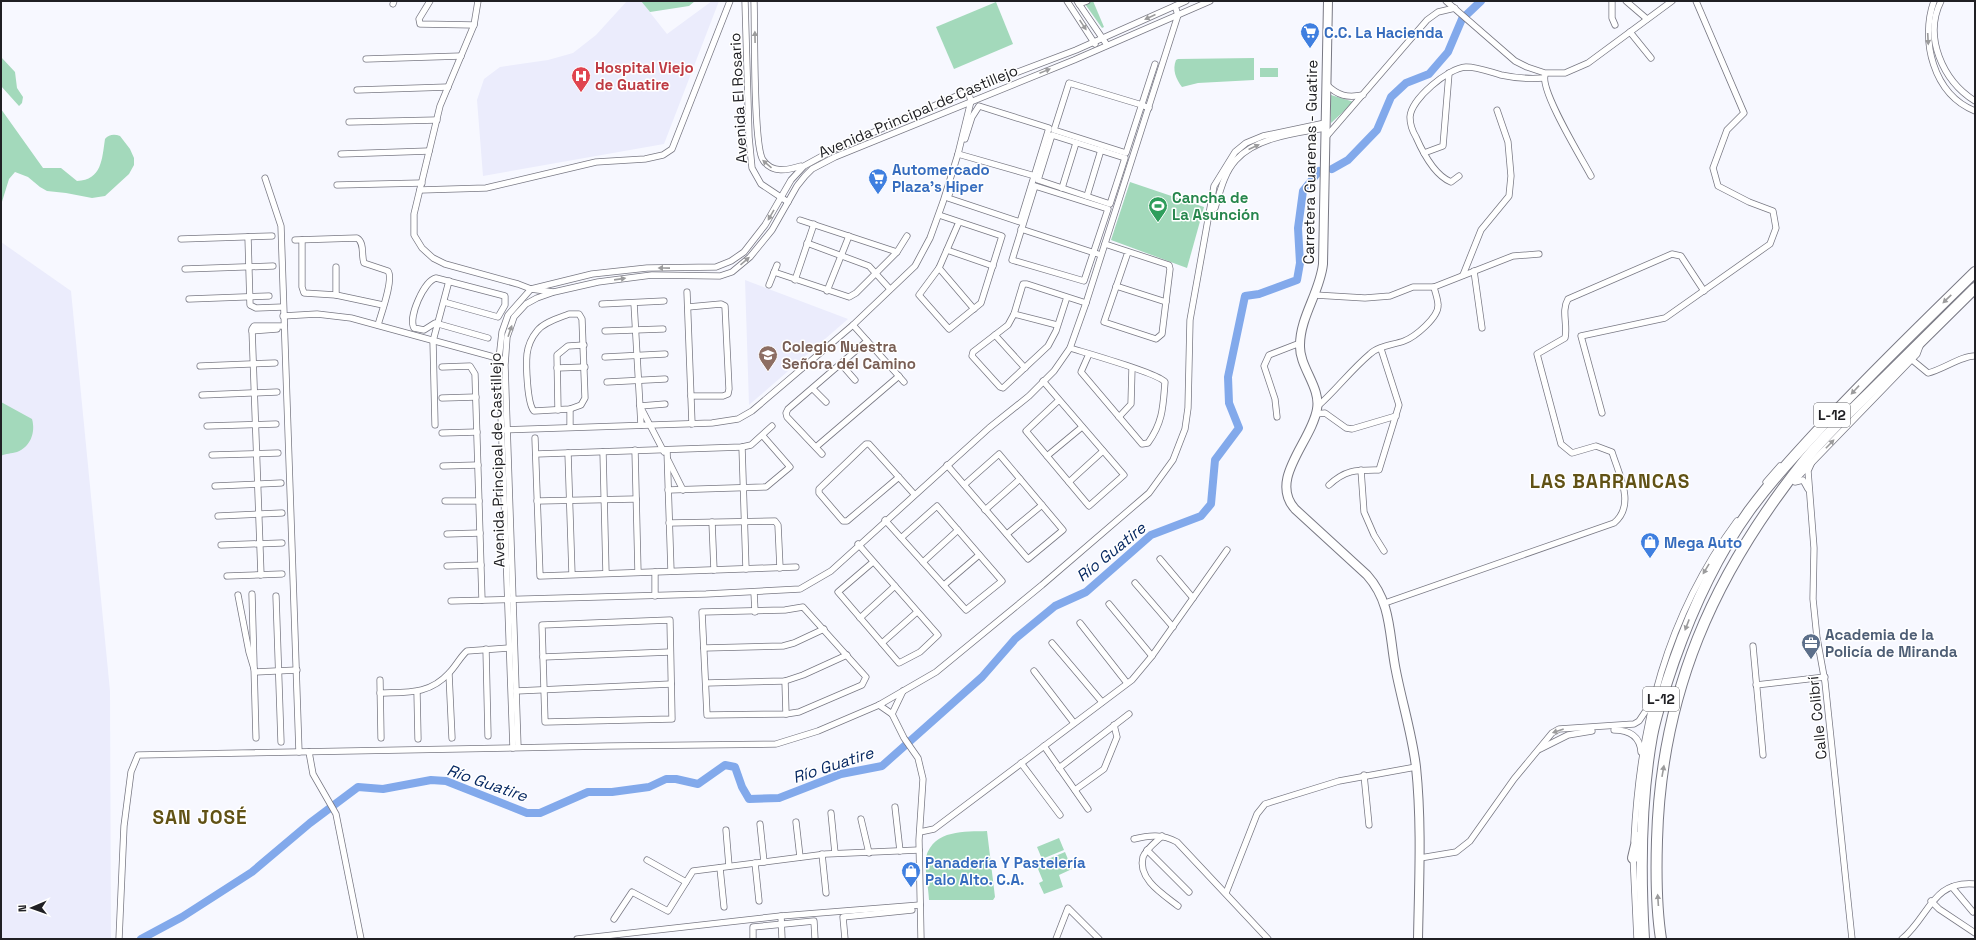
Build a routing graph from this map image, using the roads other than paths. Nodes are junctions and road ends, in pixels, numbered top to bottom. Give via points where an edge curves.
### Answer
1 (430, 1) edge
2 (478, 1) edge
3 (730, 1) edge
4 (745, 1) edge
5 (754, 1) edge
6 (1067, 1) edge
7 (1087, 1) edge
8 (1186, 1) edge
9 (1210, 1) edge
10 (1328, 1) edge
11 (1446, 1) edge
12 (1612, 1) edge
13 (1626, 1) edge
14 (1672, 1) edge
15 (1696, 1) edge
16 (1934, 1) edge
17 (1941, 1) edge
18 (1078, 3) edge
19 (1174, 6) junction
20 (1455, 8) junction
21 (1178, 15) junction
22 (1647, 19) junction
23 (474, 25) junction
24 (1615, 25) dead end
25 (1630, 32) junction
26 (1102, 38) junction
27 (1094, 42) junction
28 (1107, 45) junction
29 (1099, 49) junction
30 (461, 56) junction
31 (1651, 58) dead end
32 (366, 59) dead end
33 (1155, 64) dead end
34 (1449, 73) junction
35 (1545, 76) junction
36 (1326, 84) junction
37 (448, 87) junction
38 (357, 90) dead end
39 (968, 91) junction
40 (1364, 95) junction
41 (971, 100) junction
42 (1975, 101) edge
43 (1142, 106) junction
44 (1148, 108) junction
45 (1497, 110) dead end
46 (1975, 111) edge
47 (436, 120) junction
48 (349, 122) dead end
49 (1325, 126) junction
50 (1325, 141) junction
51 (1076, 143) junction
52 (963, 146) dead end
53 (1101, 150) junction
54 (429, 151) junction
55 (1424, 153) junction
56 (341, 154) dead end
57 (960, 154) junction
58 (804, 166) junction
59 (782, 170) junction
60 (1035, 176) junction
61 (1459, 176) dead end
62 (1591, 176) dead end
63 (265, 178) dead end
64 (1119, 178) junction
65 (1125, 180) junction
66 (791, 181) junction
67 (422, 183) junction
68 (1117, 184) junction
69 (337, 186) dead end
70 (1123, 186) junction
71 (1062, 188) junction
72 (420, 190) junction
73 (792, 195) junction
74 (1087, 196) junction
75 (780, 198) junction
76 (788, 202) junction
77 (939, 215) junction
78 (800, 220) dead end
79 (959, 222) junction
80 (814, 224) junction
81 (1021, 229) junction
82 (272, 236) dead end
83 (850, 236) junction
84 (907, 236) dead end
85 (248, 237) junction
86 (181, 239) dead end
87 (295, 240) dead end
88 (302, 240) junction
89 (807, 244) junction
90 (1105, 244) junction
91 (947, 250) junction
92 (897, 252) junction
93 (1128, 252) junction
94 (1094, 253) junction
95 (1539, 254) dead end
96 (1102, 255) junction
97 (842, 256) junction
98 (777, 265) dead end
99 (273, 266) dead end
100 (993, 266) junction
101 (249, 267) junction
102 (336, 267) dead end
103 (939, 268) junction
104 (185, 269) dead end
105 (1474, 271) junction
106 (774, 272) junction
107 (1975, 272) edge
108 (875, 273) junction
109 (1463, 275) junction
110 (795, 280) junction
111 (449, 281) junction
112 (769, 284) dead end
113 (1116, 286) junction
114 (1434, 287) junction
115 (889, 288) junction
116 (1975, 288) edge
117 (531, 289) junction
118 (1704, 290) junction
119 (827, 291) junction
120 (554, 292) junction
121 (688, 292) dead end
122 (336, 295) junction
123 (1315, 295) junction
124 (250, 296) junction
125 (269, 296) dead end
126 (1067, 297) junction
127 (189, 299) dead end
128 (664, 301) dead end
129 (444, 302) junction
130 (1166, 302) junction
131 (634, 303) junction
132 (1086, 303) junction
133 (526, 304) junction
134 (602, 304) dead end
135 (383, 305) junction
136 (688, 306) junction
137 (283, 307) junction
138 (974, 309) junction
139 (1014, 314) junction
140 (283, 316) junction
141 (438, 324) junction
142 (378, 325) junction
143 (853, 325) junction
144 (1058, 325) junction
145 (284, 327) junction
146 (1482, 328) dead end
147 (663, 329) dead end
148 (635, 330) junction
149 (605, 331) dead end
150 (995, 335) junction
151 (488, 338) dead end
152 (1922, 340) junction
153 (433, 341) junction
154 (867, 341) junction
155 (1300, 343) junction
156 (584, 345) junction
157 (1070, 348) junction
158 (1381, 349) junction
159 (665, 354) dead end
160 (1089, 354) junction
161 (637, 355) junction
162 (1975, 356) edge
163 (605, 357) dead end
164 (502, 359) junction
165 (1911, 359) junction
166 (275, 363) dead end
167 (253, 364) junction
168 (841, 364) junction
169 (200, 366) dead end
170 (442, 367) dead end
171 (585, 367) junction
172 (557, 368) junction
173 (1025, 368) junction
174 (1132, 368) junction
175 (899, 376) junction
176 (665, 380) dead end
177 (855, 380) dead end
178 (638, 381) junction
179 (1043, 381) junction
180 (606, 382) dead end
181 (904, 382) dead end
182 (813, 389) junction
183 (277, 392) dead end
184 (254, 394) junction
185 (202, 395) dead end
186 (691, 396) junction
187 (476, 397) junction
188 (442, 398) dead end
189 (1059, 400) junction
190 (826, 402) dead end
191 (665, 404) dead end
192 (640, 406) junction
193 (570, 409) junction
194 (558, 410) junction
195 (1317, 410) junction
196 (1602, 413) dead end
197 (1396, 416) junction
198 (1119, 417) junction
199 (1277, 417) dead end
200 (276, 424) dead end
201 (692, 424) junction
202 (256, 425) junction
203 (435, 425) dead end
204 (641, 425) junction
205 (649, 425) junction
206 (207, 426) dead end
207 (772, 426) dead end
208 (570, 427) junction
209 (1082, 427) junction
210 (504, 430) junction
211 (477, 432) junction
212 (442, 433) dead end
213 (763, 436) junction
214 (535, 438) dead end
215 (742, 447) junction
216 (816, 447) junction
217 (635, 450) junction
218 (665, 450) junction
219 (1103, 451) junction
220 (1798, 451) junction
221 (603, 452) junction
222 (278, 453) dead end
223 (568, 453) junction
224 (257, 454) junction
225 (536, 454) junction
226 (822, 454) dead end
227 (212, 455) dead end
228 (1047, 456) junction
229 (667, 458) junction
230 (1812, 462) junction
231 (478, 465) junction
232 (947, 465) junction
233 (443, 466) dead end
234 (1361, 470) junction
235 (899, 477) junction
236 (1020, 479) junction
237 (1069, 482) junction
238 (1793, 482) junction
239 (281, 483) dead end
240 (258, 485) junction
241 (964, 485) junction
242 (1329, 485) dead end
243 (215, 486) dead end
244 (744, 488) junction
245 (668, 490) junction
246 (683, 490) junction
247 (914, 494) junction
248 (1809, 495) junction
249 (636, 499) junction
250 (570, 500) junction
251 (605, 500) junction
252 (445, 501) dead end
253 (479, 501) junction
254 (537, 501) junction
255 (1042, 505) junction
256 (985, 510) junction
257 (259, 514) junction
258 (282, 514) dead end
259 (218, 516) dead end
260 (1764, 516) junction
261 (885, 520) junction
262 (745, 521) junction
263 (712, 522) junction
264 (669, 523) junction
265 (958, 530) junction
266 (480, 533) junction
267 (447, 534) dead end
268 (1007, 534) junction
269 (900, 538) junction
270 (282, 543) dead end
271 (260, 544) junction
272 (858, 544) junction
273 (221, 545) dead end
274 (1227, 550) dead end
275 (1384, 551) dead end
276 (979, 554) junction
277 (1160, 559) dead end
278 (874, 562) junction
279 (923, 562) junction
280 (481, 565) junction
281 (447, 566) dead end
282 (796, 567) dead end
283 (780, 568) junction
284 (746, 569) junction
285 (714, 570) junction
286 (671, 571) junction
287 (638, 572) junction
288 (655, 572) junction
289 (606, 573) junction
290 (282, 574) dead end
291 (572, 574) junction
292 (261, 575) junction
293 (227, 576) dead end
294 (1135, 583) dead end
295 (944, 585) junction
296 (895, 586) junction
297 (754, 592) junction
298 (252, 594) dead end
299 (238, 595) dead end
300 (276, 596) dead end
301 (655, 596) junction
302 (1193, 598) junction
303 (482, 600) junction
304 (510, 600) junction
305 (451, 601) dead end
306 (1109, 604) dead end
307 (1385, 604) junction
308 (755, 612) junction
309 (918, 612) junction
310 (860, 618) junction
311 (1080, 623) dead end
312 (1173, 627) junction
313 (824, 629) junction
314 (882, 643) junction
315 (1052, 643) dead end
316 (1753, 646) dead end
317 (509, 648) junction
318 (704, 648) junction
319 (486, 650) junction
320 (670, 652) junction
321 (847, 655) junction
322 (1152, 656) junction
323 (543, 657) junction
324 (297, 670) junction
325 (1034, 670) dead end
326 (279, 671) junction
327 (255, 672) junction
328 (449, 674) junction
329 (1825, 677) junction
330 (380, 680) dead end
331 (785, 681) junction
332 (706, 683) junction
333 (1127, 683) junction
334 (671, 684) junction
335 (1756, 684) junction
336 (544, 690) junction
337 (516, 691) junction
338 (903, 691) junction
339 (417, 692) junction
340 (380, 693) junction
341 (1653, 699) junction
342 (1102, 702) junction
343 (879, 705) junction
344 (786, 714) junction
345 (892, 714) junction
346 (1129, 714) dead end
347 (1074, 723) junction
348 (1114, 726) junction
349 (488, 736) dead end
350 (256, 738) dead end
351 (381, 738) dead end
352 (452, 738) dead end
353 (418, 739) dead end
354 (281, 742) dead end
355 (1044, 746) junction
356 (515, 747) junction
357 (1536, 751) junction
358 (299, 752) junction
359 (309, 752) junction
360 (1763, 755) dead end
361 (1641, 762) junction
362 (1021, 763) junction
363 (1416, 767) junction
364 (1059, 768) junction
365 (1364, 775) junction
366 (1075, 790) junction
367 (1637, 801) junction
368 (895, 807) dead end
369 (1088, 809) dead end
370 (831, 813) dead end
371 (1060, 815) dead end
372 (861, 819) dead end
373 (796, 822) dead end
374 (760, 824) dead end
375 (1369, 825) dead end
376 (1643, 826) junction
377 (726, 830) dead end
378 (920, 832) junction
379 (1162, 836) junction
380 (1134, 839) dead end
381 (919, 850) junction
382 (1147, 850) junction
383 (900, 851) junction
384 (869, 852) junction
385 (835, 853) junction
386 (822, 854) junction
387 (800, 857) junction
388 (1420, 858) junction
389 (1633, 858) junction
390 (647, 860) dead end
391 (764, 862) junction
392 (755, 863) junction
393 (729, 866) junction
394 (720, 868) junction
395 (686, 882) junction
396 (1975, 884) edge
397 (1952, 887) junction
398 (1189, 892) dead end
399 (826, 893) dead end
400 (1226, 893) junction
401 (759, 901) dead end
402 (1931, 901) junction
403 (920, 905) junction
404 (1178, 906) dead end
405 (724, 907) dead end
406 (912, 910) dead end
407 (1973, 912) dead end
408 (781, 916) junction
409 (614, 919) dead end
410 (782, 924) junction
411 (1975, 933) edge
412 (630, 936) edge
413 (118, 939) edge
414 (361, 939) edge
415 (577, 939) edge
416 (753, 939) edge
417 (782, 939) edge
418 (815, 939) edge
419 (845, 939) edge
420 (921, 939) edge
421 (1056, 939) edge
422 (1099, 939) edge
423 (1268, 939) edge
424 (1418, 939) edge
425 (1637, 939) edge
426 (1644, 939) edge
427 (1661, 939) edge
428 (1852, 939) edge
429 (1902, 939) edge

1 - 23 street via 419,19 420,24
2 - 23 street
3 - 72 street via 672,149 663,156 596,162 486,188
4 - 75 street, Avenida El Rosario via 751,161 761,184
59 -> 5 street, Avenida El Rosario via 771,168 763,161 758,149
6 -> 27 street
7 - 18 street
8 - 19 street, Avenida Principal de Castillejo
9 - 21 street, Avenida Principal de Castillejo
10 - 36 main road, Carretera Guarenas - Guatire
11 - 20 street
12 - 24 street via 1612,18
13 - 22 street
14 - 22 street
15 - 118 street via 1744,113 1727,130 1715,162 1713,168 1718,186 1773,211 1776,228 1770,244
16 -> 46 street via 1928,22 1928,42 1932,61 1949,92
17 - 42 street via 1935,26 1940,59 1954,84
18 - 26 street
19 - 21 street
19 -> 26 street, Avenida Principal de Castillejo
20 - 35 street via 1515,61
20 - 40 street via 1438,12 1427,20
21 - 28 street, Avenida Principal de Castillejo
21 - 44 street
22 - 25 street
23 - 30 street
25 - 31 street
25 - 35 street via 1588,63 1565,73
26 - 27 street, Avenida Principal de Castillejo
26 - 28 street
27 - 29 street
27 - 39 street, Avenida Principal de Castillejo
28 - 29 street, Avenida Principal de Castillejo
41 -> 29 street, Avenida Principal de Castillejo
30 - 32 street
30 - 37 street
33 - 43 street
34 - 35 street via 1457,68 1468,67 1522,78
34 - 55 street via 1443,146
34 - 55 street via 1425,90 1411,110 1411,124
35 - 62 street via 1549,96
36 - 40 street via 1340,96
36 - 49 main road, Carretera Guarenas - Guatire
37 - 38 street
37 - 47 street
39 - 41 street
39 - 58 street, Avenida Principal de Castillejo via 835,149
40 - 50 street
41 - 57 street
41 - 73 street, Avenida Principal de Castillejo via 830,159 812,169
43 - 43 street via 1069,83 1054,130 1126,153
43 - 44 street
44 - 65 street
45 - 109 street via 1508,142 1511,176 1509,196 1481,230
47 - 48 street
47 - 54 street
49 - 50 main road, Carretera Guarenas - Guatire
49 - 338 street via 1263,136 1246,143 1235,152 1214,186 1190,320 1188,408 1185,429 1173,460 1149,493 936,672
50 - 123 main road, Carretera Guarenas - Guatire via 1323,264
51 - 53 street
51 - 71 street
51 - 71 street via 1052,135 1044,158 1038,180
52 - 60 street via 972,117 979,106 1048,127 1050,130
53 - 64 street via 1125,158
53 - 74 street
54 - 56 street
54 - 67 street
55 - 61 street via 1448,181 1456,180
57 - 60 street
57 - 60 street via 948,198 1020,222
57 - 77 street
58 - 59 street
58 - 66 street, Avenida Principal de Castillejo
59 - 66 street, Avenida El Rosario
63 - 137 street via 281,226
64 - 65 street
64 - 68 street
65 - 70 street
66 - 73 street
66 - 75 street, Avenida Principal de Castillejo
67 - 69 street
67 - 72 street
68 - 70 street
68 - 74 street via 1110,204
70 - 90 street
71 - 74 street
72 - 117 street via 414,214 414,235 422,248 433,258 444,264
73 - 76 street, Avenida Principal de Castillejo
75 - 76 street, Avenida El Rosario
75 -> 117 street, Avenida Principal de Castillejo via 765,225 744,252 716,268 648,268 592,274
120 -> 76 street, Avenida Principal de Castillejo via 652,274 720,276 732,272 750,257 772,230
77 - 79 street
77 - 115 street via 915,266
78 - 80 street
79 - 91 street
79 - 100 street via 1002,236
80 - 83 street
80 - 89 street
81 - 94 street
81 - 94 street via 1012,260 1084,281
81 - 94 street via 1035,186 1108,208
82 - 85 street
83 - 92 street
83 - 97 street
84 - 92 street
85 - 86 street
85 - 101 street
87 - 88 street
88 - 122 street via 302,291 306,294
88 - 135 street via 359,240 364,263 390,274
89 - 97 street
89 - 110 street
90 - 93 street
90 - 96 street
91 - 100 street
91 - 103 street
92 - 108 street
93 - 113 street
93 - 130 street via 1169,265
94 - 96 street
95 - 105 street via 1513,256
96 - 132 street
97 - 108 street via 869,266
97 - 119 street
98 - 106 street
99 - 101 street
100 - 138 street via 981,303
101 - 104 street
101 - 124 street
102 - 122 street
103 - 138 street
103 - 138 street via 919,295 949,329
105 - 109 street
105 - 146 street
106 - 110 street
106 - 112 street
107 -> 220 highway, L-12 via 1862,383
108 - 115 street
108 - 119 street via 849,297
109 - 114 street
110 - 119 street
111 - 129 street
111 - 129 street via 505,296 505,305 501,315 495,317
111 - 141 street via 436,278 432,280 419,298 412,322 414,328 424,330
113 - 130 street
113 - 130 street via 1104,322 1156,339 1162,334
114 - 123 street via 1413,287 1390,296 1364,298
114 - 158 street via 1438,304 1437,313 1406,341
115 - 143 street
116 - 152 highway, L-12
117 - 120 street
117 - 133 street via 530,299
117 - 164 street, Avenida Principal de Castillejo via 508,316 502,332
118 - 196 street via 1665,318 1581,336
118 - 307 street via 1681,256 1672,254 1568,299 1564,306 1568,329 1565,338 1537,354 1561,444 1572,453 1596,446 1612,452 1626,498 1621,517 1614,523
120 - 133 street, Avenida Principal de Castillejo
121 - 136 street
122 - 135 street
123 - 155 main road, Carretera Guarenas - Guatire via 1302,327
124 - 125 street
124 - 127 street
124 - 137 street via 250,305 256,308
126 - 132 street
126 - 139 street via 1023,284
126 - 144 street
128 - 131 street
129 - 141 street
131 - 134 street
131 - 148 street
132 - 157 street
164 -> 133 street, Avenida Principal de Castillejo via 514,317
135 - 142 street
136 - 186 street
136 - 186 street via 725,306 729,389 728,394 723,396
137 - 140 street
139 - 144 street
139 - 150 street via 1008,325
140 - 142 street via 331,315
140 - 145 street
141 - 151 street
141 - 153 street
142 - 153 street
143 - 154 street
143 - 201 street via 752,411 738,419
144 - 173 street via 1048,346
145 - 167 street via 252,331
145 - 324 street
147 - 148 street
148 - 149 street
148 - 161 street
150 - 173 street
150 - 173 street via 973,352 972,356 1000,387 1003,388
152 - 165 street, L-12
152 - 260 highway, L-12 via 1806,460
153 - 164 street
153 - 203 street
154 - 168 street
154 - 175 street
155 - 195 main road, Carretera Guarenas - Guatire via 1300,356 1314,389
155 - 199 street via 1269,355 1264,366
156 - 171 street
156 - 172 street via 568,346 560,352 557,355
156 - 194 street via 582,318 579,314 569,314 552,320 537,330 531,342 527,354 530,408 534,411
157 - 160 street
157 - 179 street via 1054,371
158 - 195 street via 1371,352
158 - 197 street via 1399,405
159 - 161 street
160 - 174 street
160 - 198 street via 1081,372
161 - 163 street
161 - 178 street
162 - 165 street via 1967,356 1940,370 1928,373
164 - 210 street, Avenida Principal de Castillejo
230 -> 165 street, L-12
166 - 167 street
167 - 169 street
167 - 184 street
168 - 177 street
168 - 182 street
170 - 187 street via 470,366 475,374
171 - 172 street
171 - 193 street via 585,398 581,406
172 - 194 street
174 - 198 street via 1131,404
174 - 198 street via 1162,378 1166,382 1163,414 1154,435 1144,444
175 - 181 street
175 - 216 street
176 - 178 street
178 - 180 street
178 - 192 street
179 - 189 street
179 - 232 street
182 - 190 street
182 - 216 street via 786,413
183 - 184 street
184 - 185 street
184 - 202 street
186 - 201 street
187 - 188 street
187 - 211 street
189 - 209 street
189 - 228 street via 1026,431
191 - 192 street
192 - 204 street
192 - 205 street
193 - 194 street
193 - 208 street
195 - 197 street via 1352,429
195 - 307 main road via 1289,471 1287,496 1296,509 1367,575 1377,587
197 - 234 street via 1379,470
200 - 202 street
201 - 205 street
202 - 206 street
202 - 224 street
204 - 205 street
204 - 208 street
205 - 218 street
207 - 213 street
208 - 210 street
209 - 219 street
209 - 228 street
210 - 304 street, Avenida Principal de Castillejo
211 - 212 street
211 - 231 street
213 - 215 street via 751,445
213 - 244 street via 790,467 766,487
214 - 225 street
215 - 218 street
215 - 244 street
216 - 226 street
217 - 218 street
217 - 221 street
217 - 249 street
218 - 229 street
219 - 237 street
219 - 237 street via 1124,475 1089,506
220 -> 341 street, L-12 via 1774,471 1722,543 1696,586 1672,637
220 -> 376 highway, L-12 via 1749,512 1723,552 1697,600 1657,714 1648,762
221 - 223 street
221 - 251 street
222 - 224 street
223 - 225 street
223 - 250 street
224 - 227 street
224 - 240 street
225 - 254 street
228 - 237 street
229 - 245 street
229 - 246 street
230 - 238 street, L-12
230 - 248 street, Calle Colibrí via 1808,472
231 - 233 street
231 - 253 street
232 - 241 street
232 - 247 street
234 - 242 street via 1352,470 1339,476
234 - 275 street via 1364,512
235 - 235 street via 869,444 866,444 819,489 819,493 843,521 847,521
235 - 247 street
236 - 241 street via 999,454
236 - 255 street
236 - 256 street
238 - 248 street via 1803,480
238 - 260 street, L-12 via 1771,513
239 - 240 street
240 - 243 street
240 - 257 street
241 - 256 street
244 - 246 street
244 - 262 street
245 - 246 street
245 - 264 street
247 - 261 street
248 - 329 street, Calle Colibrí via 1814,548 1813,599
249 - 251 street
249 - 287 street
250 - 251 street
250 - 254 street
250 - 291 street
251 - 289 street
252 - 253 street
253 - 266 street
254 - 291 street via 540,576
255 - 268 street
255 - 268 street via 1063,530 1028,559
256 - 268 street
257 - 258 street
257 - 259 street
257 - 271 street
427 -> 260 highway, L-12 via 1656,870 1657,826 1660,785 1677,701 1702,626 1730,570
261 - 269 street
261 - 272 street
262 - 263 street
262 - 283 street via 775,521 778,524
262 - 284 street
263 - 264 street
263 - 285 street
264 - 286 street
265 - 269 street via 937,506
265 - 276 street
265 - 279 street
266 - 267 street
266 - 280 street
269 - 279 street
270 - 271 street
271 - 273 street
271 - 292 street
272 - 278 street
272 - 297 street via 831,571 800,589
274 - 302 street
276 - 295 street
276 - 295 street via 1002,580 966,610
277 - 302 street
278 - 296 street
278 - 310 street via 838,592
279 - 295 street
280 - 281 street
280 - 303 street
282 - 283 street
283 - 284 street
284 - 285 street
285 - 286 street
286 - 288 street
287 - 288 street
287 - 289 street
288 - 301 street
289 - 291 street
290 - 292 street
292 - 293 street
294 - 312 street
296 - 309 street
296 - 310 street
297 - 301 street
297 - 308 street
298 - 327 street
299 - 327 street
300 - 326 street
301 - 304 street
302 - 312 street
303 - 304 street
303 - 305 street
304 - 317 street, Avenida Principal de Castillejo
304 - 337 street, Avenida Principal de Castillejo
306 - 322 street
307 - 363 main road via 1394,665
308 - 313 street via 803,607
308 - 318 street via 702,612
309 - 314 street
309 - 314 street via 938,635 920,652 899,663
310 - 314 street
311 - 333 street
312 - 322 street
313 - 318 street via 783,646
313 - 321 street
315 - 342 street
316 - 335 street
317 - 319 street
317 - 356 street, Avenida Principal de Castillejo
318 - 332 street
319 - 328 street via 467,652
319 - 349 street
320 - 323 street
320 - 323 street via 670,620 662,620 542,625
320 - 334 street
321 - 331 street
321 - 344 street via 866,677 862,685 799,712
322 - 333 street
323 - 336 street
324 - 326 street
324 - 358 street
325 - 347 street
326 - 327 street
326 - 354 street
327 - 350 street
328 - 339 street via 435,685
328 - 352 street
329 - 335 street
329 - 428 street, Calle Colibrí
330 - 340 street
331 - 332 street
331 - 344 street
332 - 344 street via 707,715
333 - 342 street
334 - 336 street
334 - 336 street via 672,719 545,722
335 - 360 street
336 - 337 street
337 - 356 street, Avenida Principal de Castillejo
338 - 343 street
338 - 345 street
339 - 340 street
339 - 353 street
340 - 351 street
341 -> 357 street via 1639,721 1634,724 1559,729
341 - 361 street, L-12
342 - 347 street
343 - 345 street
343 - 356 street via 818,731 776,744
345 - 378 street via 918,758 922,779
346 - 348 street
347 - 355 street
348 - 364 street
348 - 366 street via 1117,737 1104,769
355 - 362 street
355 - 364 street
356 - 359 street
357 - 361 street via 1568,735 1620,730 1628,731 1637,738
357 - 388 street via 1470,841 1456,852
358 - 359 street
358 - 413 street via 138,755 131,772 124,826
359 - 414 street via 313,774 336,814
361 - 367 street, L-12
362 - 371 street
362 - 378 street via 934,829
363 - 365 street
363 - 388 main road
364 - 366 street
365 - 375 street
365 - 400 street via 1265,804 1257,814
366 - 369 street
367 - 376 highway
367 - 389 street, L-12
368 - 383 street
370 - 385 street
372 - 384 street
373 - 387 street
374 - 391 street
376 - 389 highway via 1635,843
376 - 426 highway, L-12 via 1640,873
377 - 393 street
378 - 381 street
379 - 380 street
379 - 382 street
379 - 400 street via 1177,842
381 - 383 street
381 - 403 street
382 - 398 street
382 - 404 street via 1143,857 1146,877
383 - 384 street
384 - 385 street
385 - 386 street
386 - 387 street
386 - 399 street
387 - 391 street
388 - 424 main road
389 - 425 street, L-12
390 - 395 street
391 - 392 street
392 - 393 street
392 - 401 street
393 - 394 street
394 - 395 street via 693,871
394 - 405 street
395 - 409 street via 668,911 632,892
396 - 397 street via 1963,883
397 - 402 street
397 - 407 street
400 - 423 street
402 - 411 street
402 - 429 street via 1916,924
403 - 408 street
403 - 420 street
406 - 419 street via 843,917
408 - 410 street
408 - 412 street
410 - 416 street via 753,927
410 - 417 street
410 - 418 street via 814,921
412 - 415 street
421 - 422 street via 1068,908

